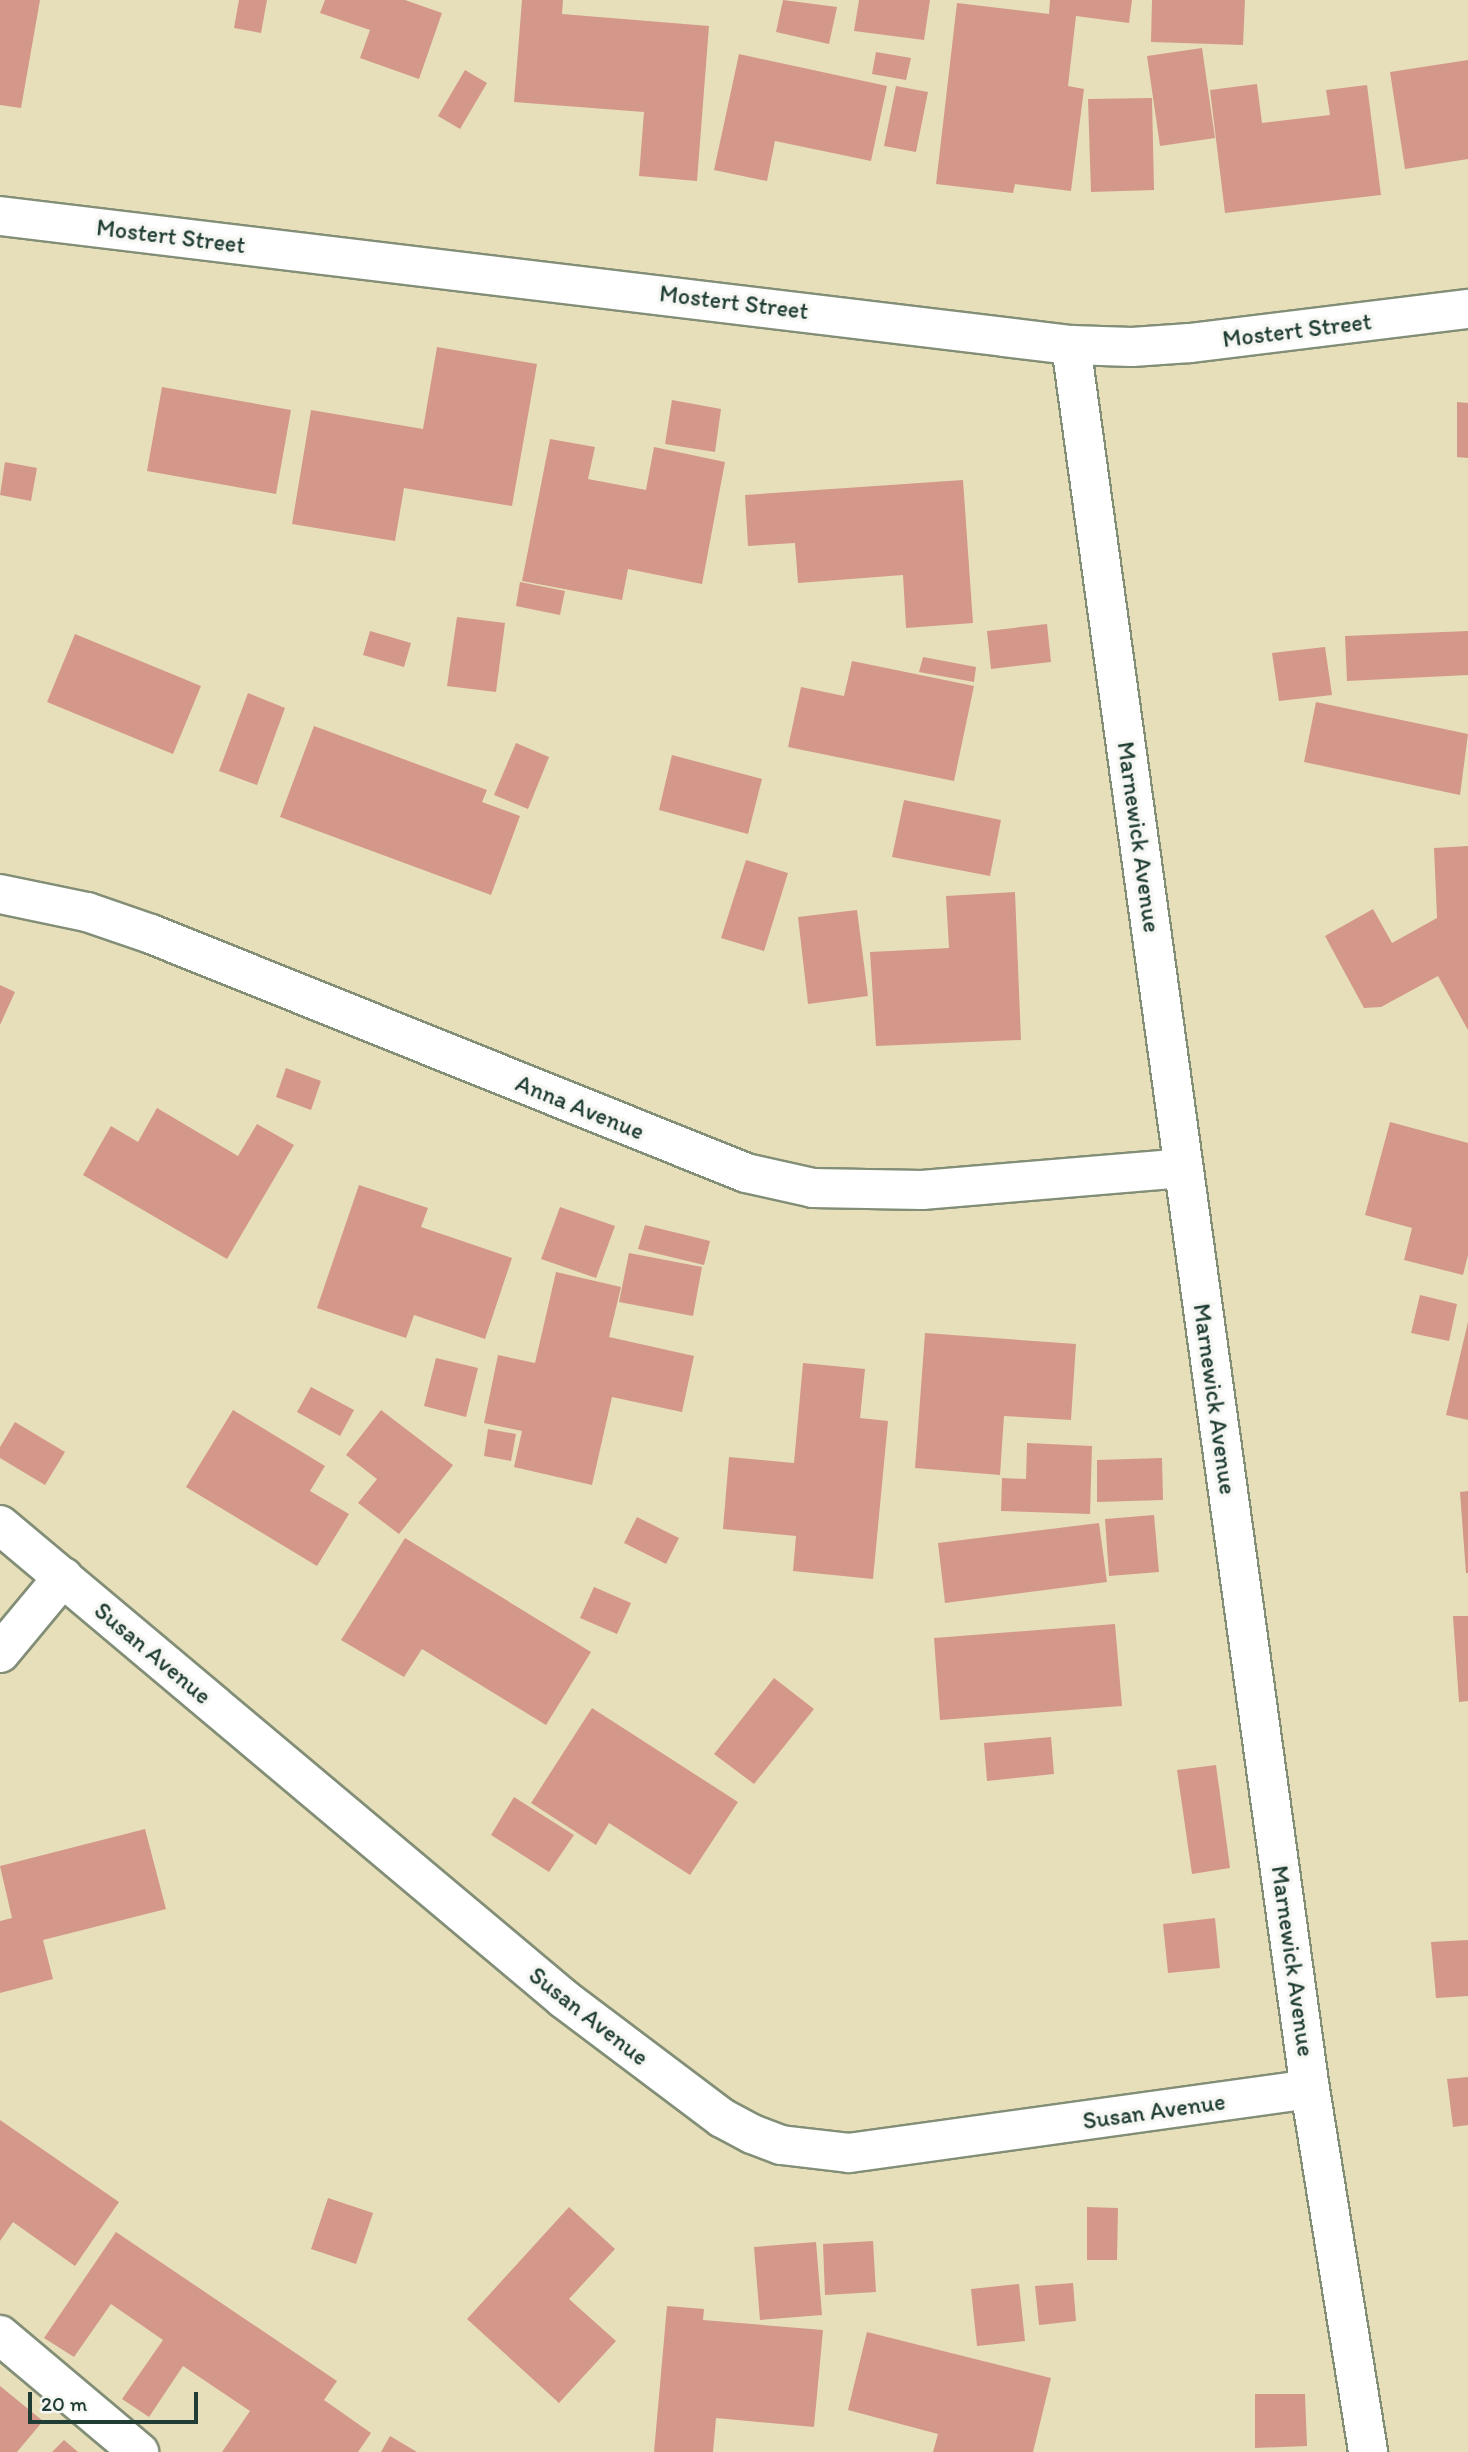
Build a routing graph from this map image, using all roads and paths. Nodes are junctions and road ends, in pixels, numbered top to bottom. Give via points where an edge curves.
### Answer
1 (0, 216) edge
2 (1468, 309) edge
3 (1070, 345) junction
4 (0, 894) edge
5 (1183, 1168) junction
6 (0, 1525) edge
7 (64, 1577) junction
8 (0, 1653) edge
9 (1310, 2089) junction
10 (0, 2335) edge
11 (139, 2452) edge
12 (1368, 2452) edge

1 - 3 street, Mostert Street
2 - 3 street, Mostert Street via 1190,343 1132,348
3 - 5 street, Marnewick Avenue
4 - 5 street, Anna Avenue via 87,912 151,934 746,1173 813,1188 922,1190
5 - 9 street, Marnewick Avenue
6 - 7 street, Susan Avenue
7 - 8 street
7 - 9 street, Susan Avenue via 564,1998 722,2118 751,2134 781,2145 849,2153
9 - 12 street, Marnewick Avenue
10 - 11 street

